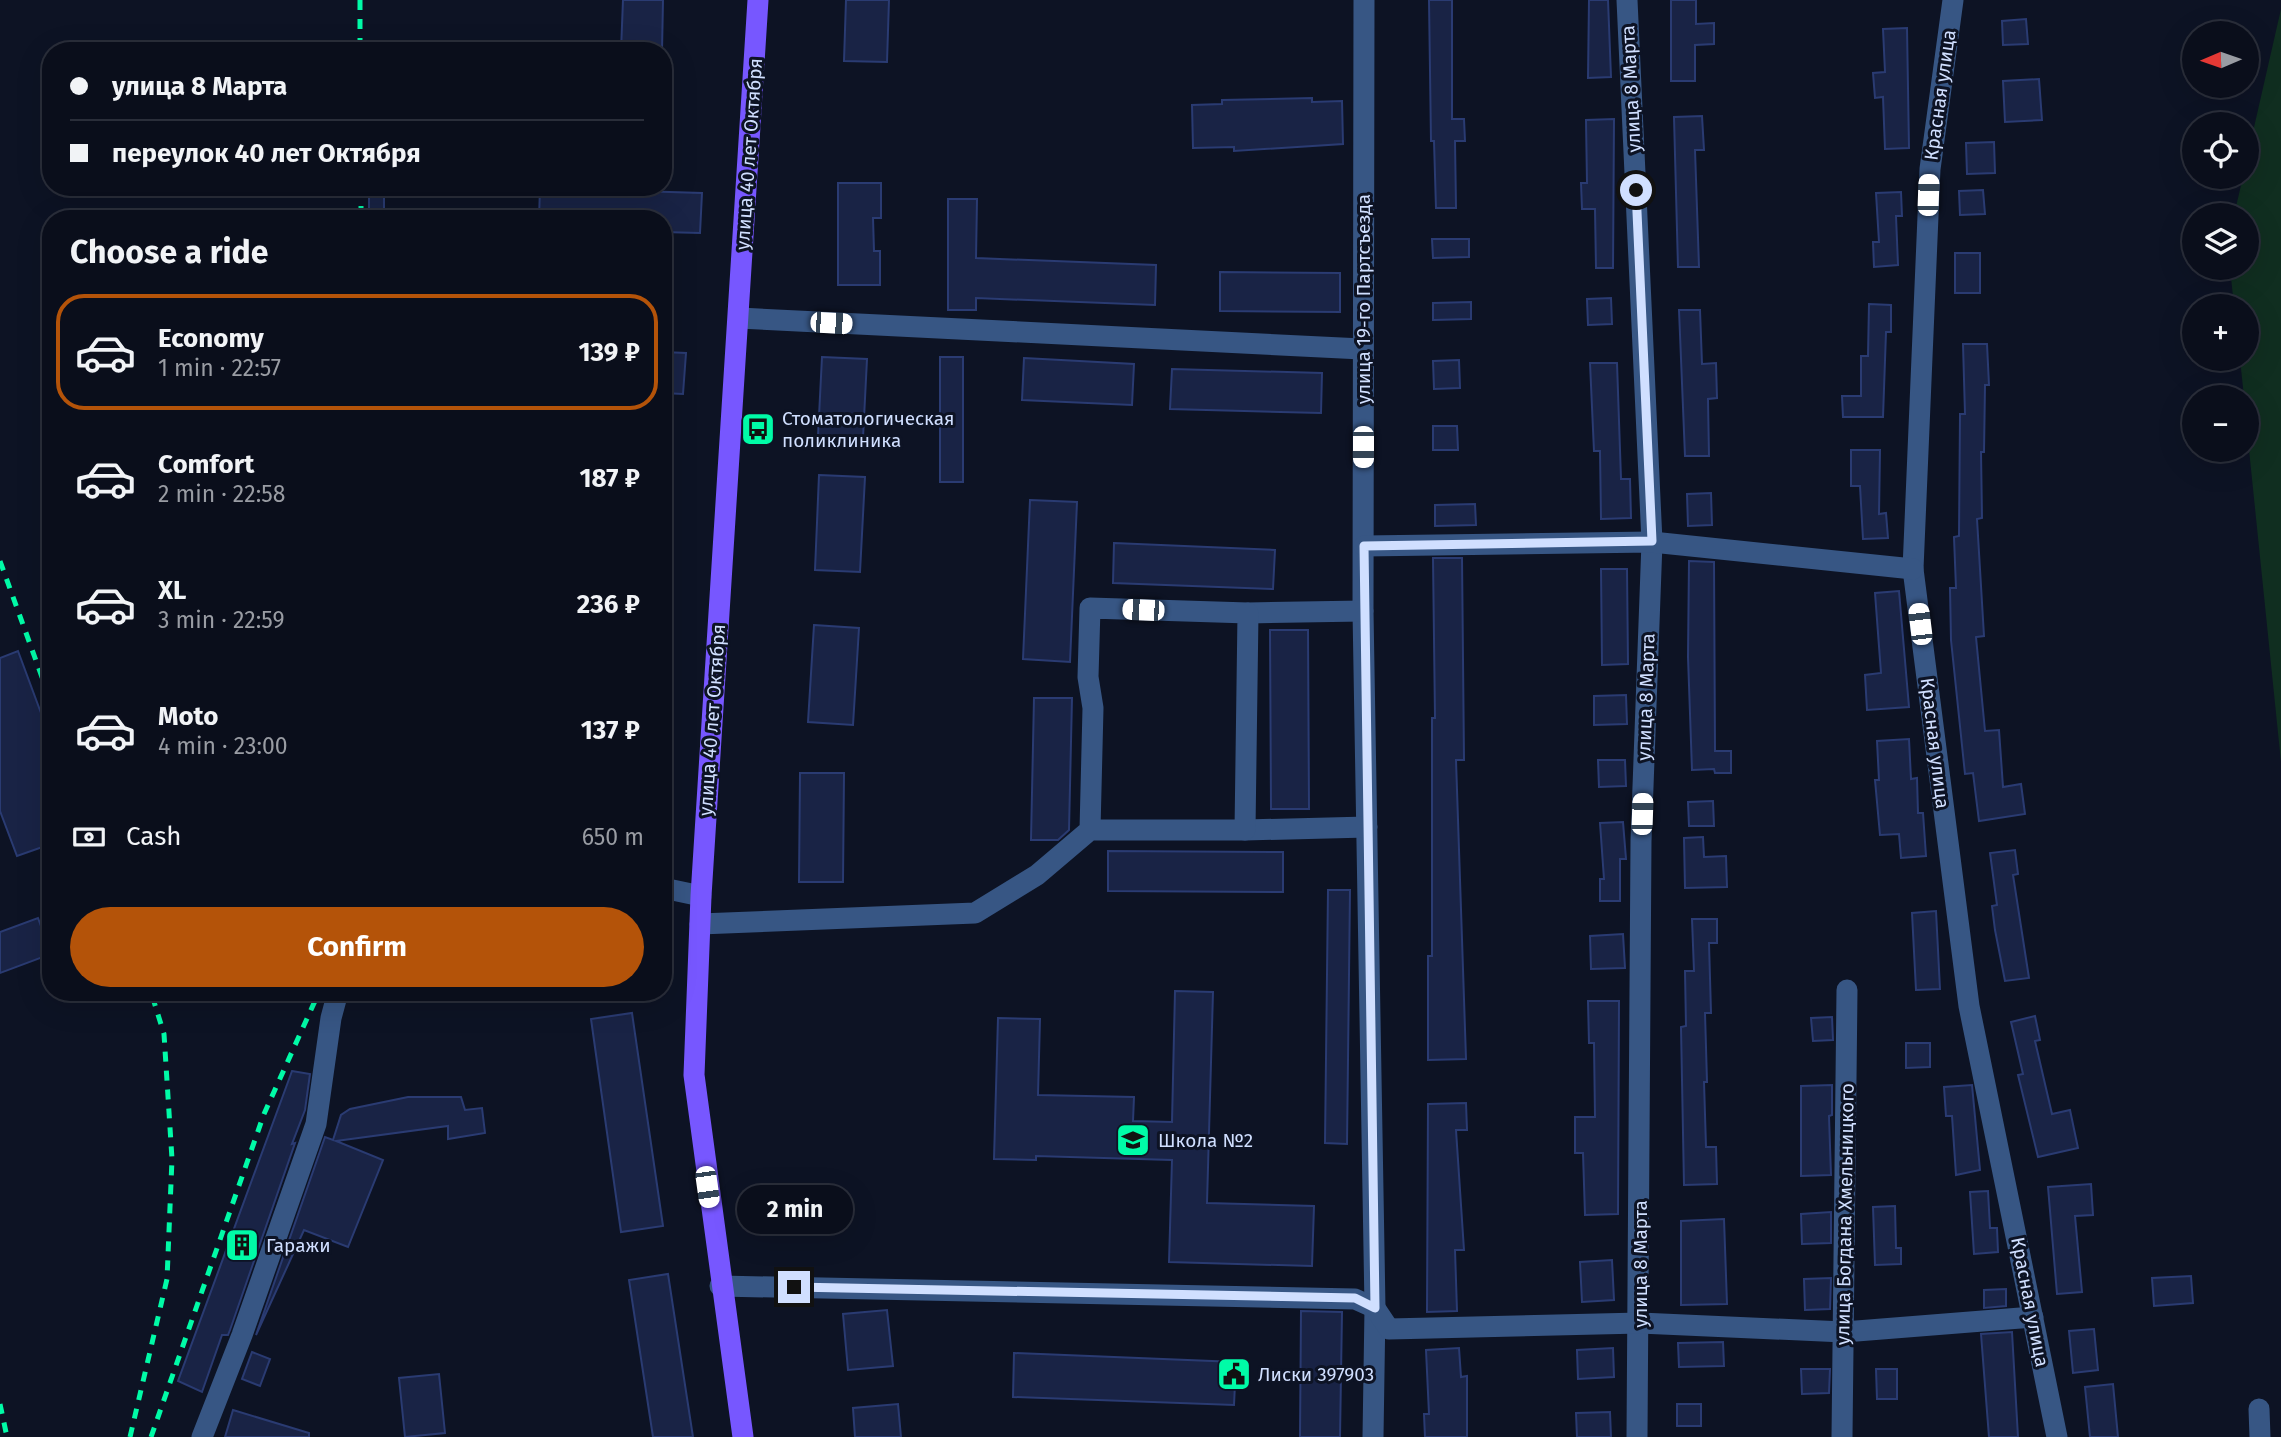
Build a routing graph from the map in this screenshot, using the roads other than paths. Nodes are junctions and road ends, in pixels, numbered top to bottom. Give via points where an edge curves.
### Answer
1 (758, 0) edge
2 (1364, 0) edge
3 (1627, 0) edge
4 (1953, 0) edge
5 (739, 318) junction
6 (1362, 349) junction
7 (1652, 541) junction
8 (1364, 546) junction
9 (1913, 569) junction
10 (1363, 611) junction
11 (1248, 613) junction
12 (1367, 827) junction
13 (1090, 830) junction
14 (1245, 830) junction
15 (672, 890) edge
16 (701, 896) junction
17 (700, 924) junction
18 (1847, 990) dead end
19 (336, 1001) edge
20 (720, 1286) junction
21 (1375, 1308) junction
22 (2033, 1317) junction
23 (1640, 1323) junction
24 (1844, 1332) junction
25 (2259, 1409) dead end
26 (202, 1437) edge
27 (743, 1437) edge
28 (1373, 1437) edge
29 (1637, 1437) edge
30 (1842, 1437) edge
31 (2057, 1437) edge
32 (2260, 1437) edge

1 - 5 main road, улица 40 лет Октября
2 - 6 street, улица 19-го Партсъезда
3 - 7 street, улица 8 Марта
4 - 9 street, Красная улица via 1930,169
5 - 6 street
5 - 16 main road, улица 40 лет Октября
6 - 8 street, улица 19-го Партсъезда
7 - 8 street
7 - 9 street
7 - 23 street, улица 8 Марта via 1641,841
8 - 10 street, улица 19-го Партсъезда
9 - 22 street, Красная улица via 1969,1006
10 - 11 street
10 - 12 street, улица 19-го Партсъезда
11 - 13 street via 1090,608
11 - 14 street
12 - 14 street
12 - 21 street, улица 19-го Партсъезда
13 - 14 street
13 - 17 street via 1037,875 975,914
15 - 16 street
16 - 17 main road, улица 40 лет Октября
17 - 20 main road, улица 40 лет Октября via 695,1095
18 - 24 street, улица Богдана Хмельницкого
19 - 26 street via 316,1124
20 - 21 street via 1355,1298
20 - 27 main road, улица 40 лет Октября
21 - 23 street via 1389,1329
21 - 28 street, улица 19-го Партсъезда
22 - 24 street
22 - 31 street, Красная улица
23 - 24 street
23 - 29 street, улица 8 Марта
24 - 30 street, улица Богдана Хмельницкого
25 - 32 street

